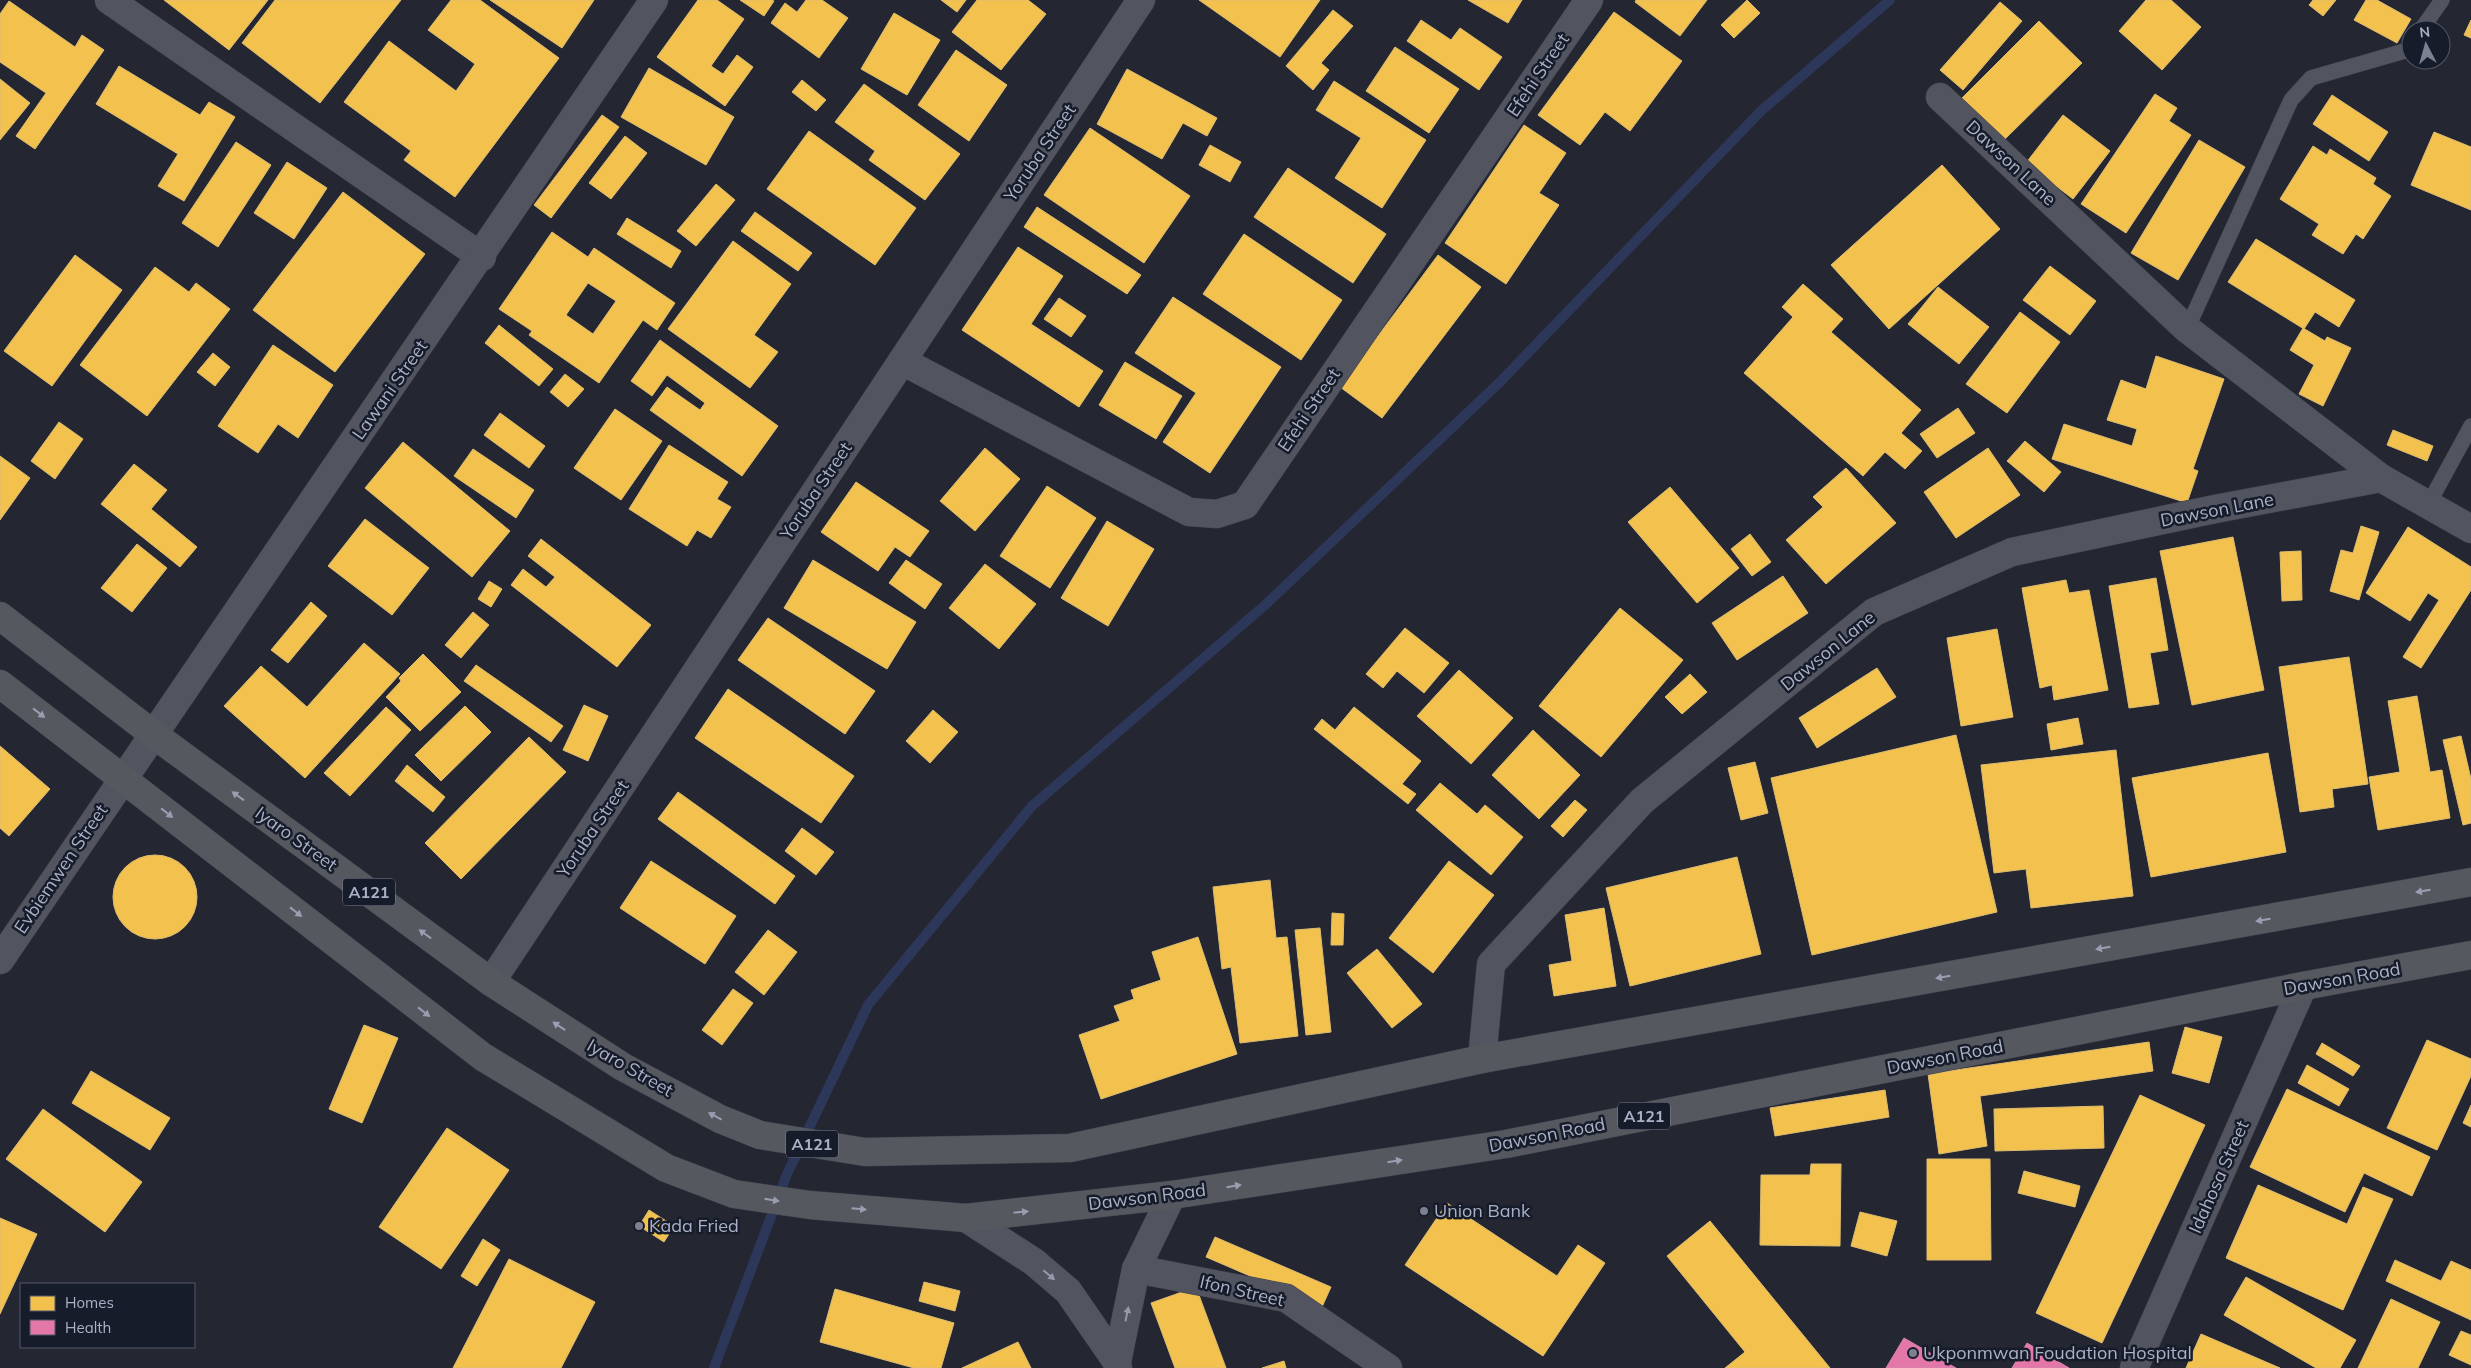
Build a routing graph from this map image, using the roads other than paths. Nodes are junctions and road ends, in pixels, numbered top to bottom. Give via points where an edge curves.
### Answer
1 (109, 0) edge
2 (654, 0) edge
3 (1141, 0) edge
4 (1589, 0) edge
5 (2442, 0) edge
6 (2428, 20) edge
7 (2401, 52) edge
8 (1940, 97) dead end
9 (482, 257) junction
10 (2187, 329) junction
11 (902, 361) junction
12 (2471, 426) edge
13 (2380, 478) junction
14 (2428, 505) junction
15 (2471, 529) edge
16 (0, 616) edge
17 (0, 684) edge
18 (153, 734) junction
19 (122, 778) junction
20 (2471, 882) edge
21 (2471, 956) edge
22 (0, 960) edge
23 (491, 982) junction
24 (2303, 986) junction
25 (1482, 1059) junction
26 (1172, 1195) junction
27 (966, 1218) junction
28 (1136, 1269) junction
29 (1117, 1365) edge
30 (1388, 1368) edge
31 (2134, 1368) edge

1 - 9 street
2 - 9 street, Lawani Street
3 - 11 street, Yoruba Street
4 - 11 street, Efehi Street via 1245,505 1217,514 1190,512
5 - 6 lane
7 - 10 lane via 2312,78 2291,100
8 - 10 street, Dawson Lane
9 - 18 street, Lawani Street
10 - 13 street, Dawson Lane
11 - 23 street, Yoruba Street
12 - 14 lane
13 - 14 street, Dawson Lane
13 - 25 street, Dawson Lane via 2012,552 1874,612 1642,801 1491,964
14 - 15 street, Dawson Lane
16 - 18 highway, Iyaro Street / A121
17 -> 19 highway, A121
18 - 19 street, Lawani Street
23 -> 18 highway, Iyaro Street / A121
19 - 22 street, Evbiemwen Street
19 -> 27 highway, Dawson Road / A121 via 483,1057 666,1168 734,1194 810,1206
20 -> 25 highway, A121
21 - 24 highway, Dawson Road / A121
25 -> 23 highway, Iyaro Street / A121 via 1070,1148 865,1152 760,1135 720,1119 623,1067
26 -> 24 highway, Dawson Road / A121 via 1506,1144
24 - 31 street, Idahosa Street
27 -> 26 highway, Dawson Road / A121
26 - 28 street
27 -> 29 street via 1034,1262 1068,1291
29 -> 28 street
28 - 30 street, Ifon Street via 1286,1298

